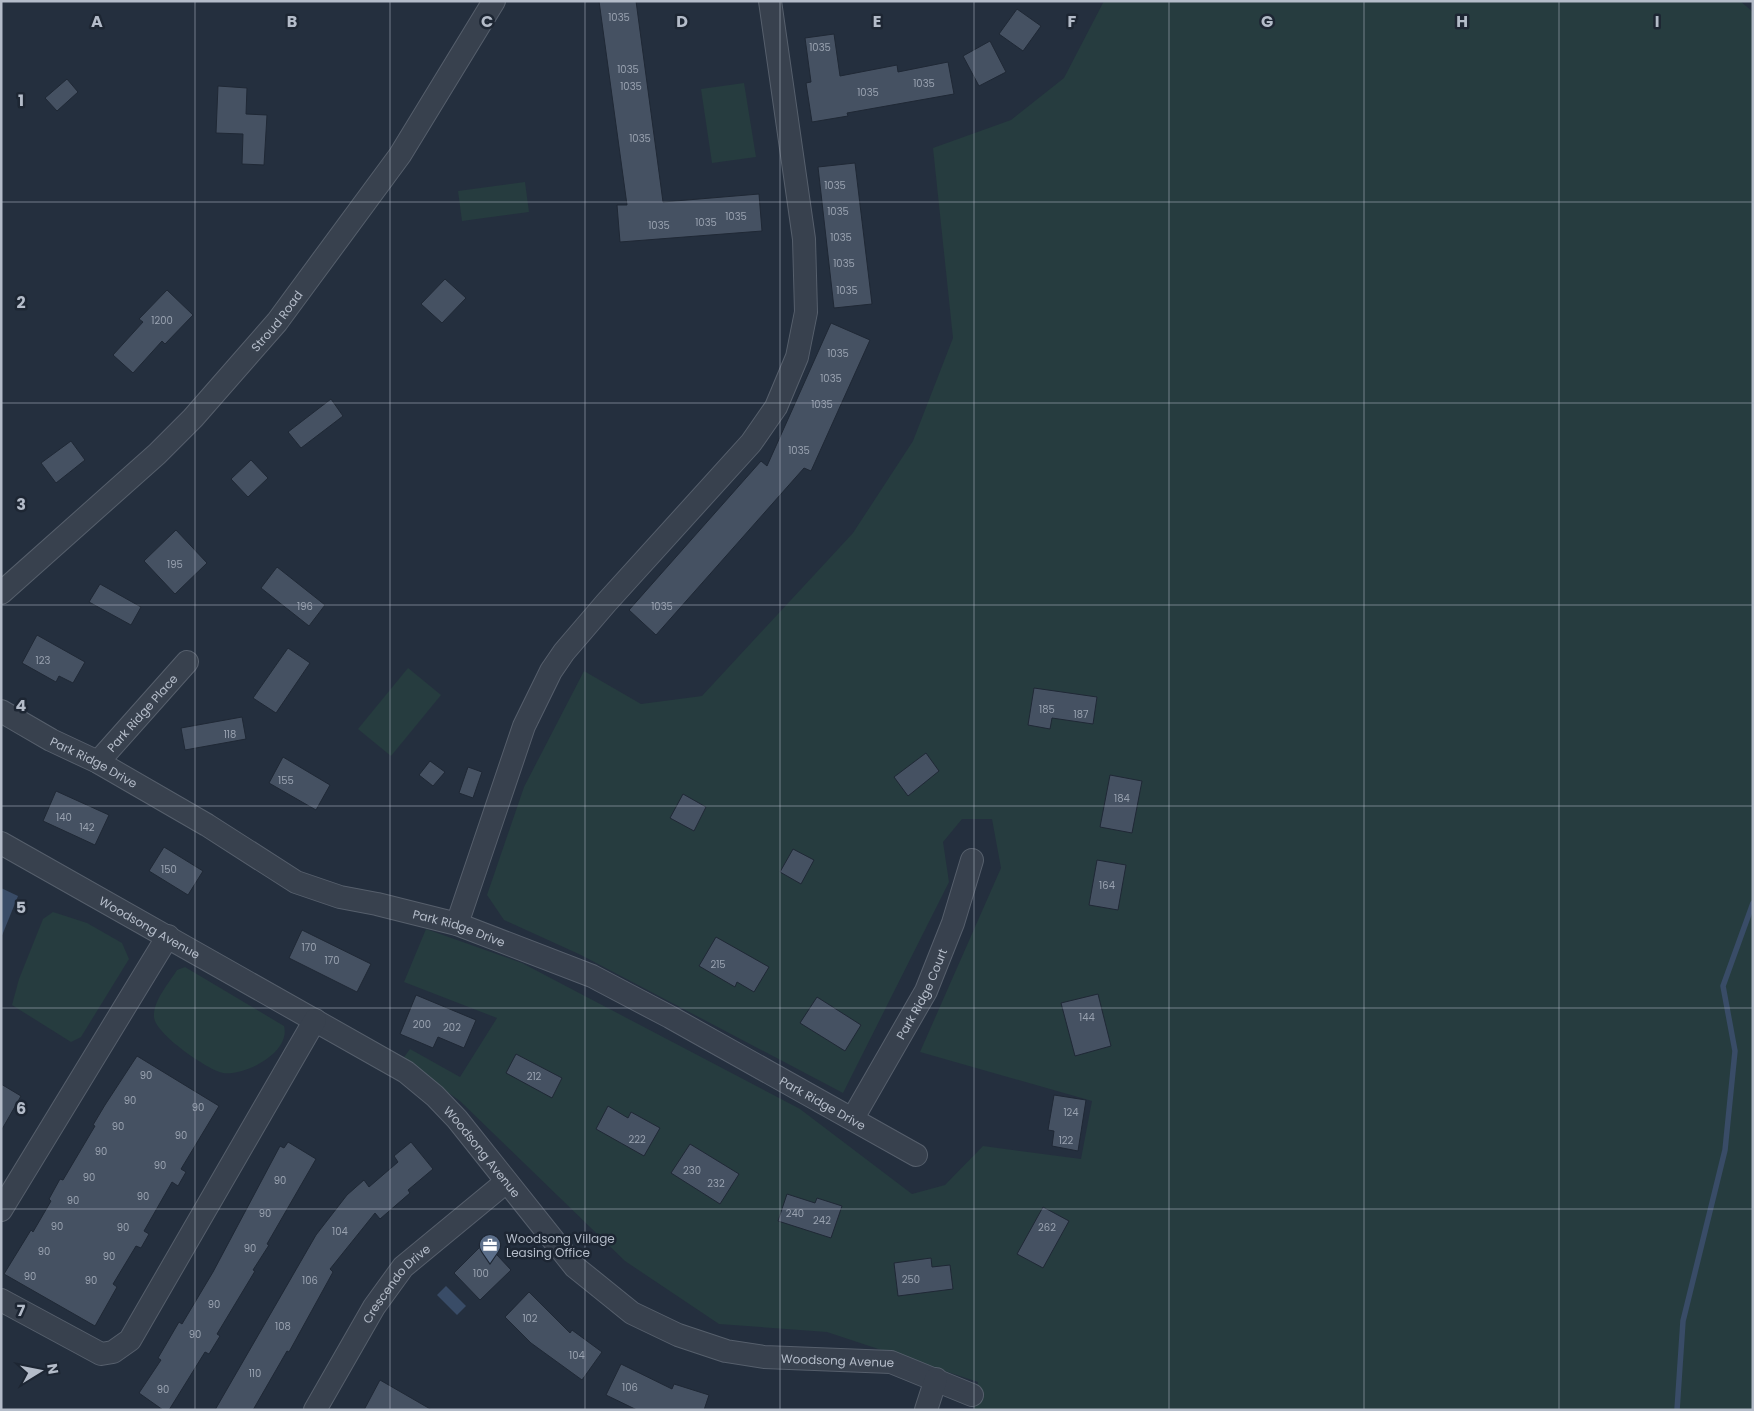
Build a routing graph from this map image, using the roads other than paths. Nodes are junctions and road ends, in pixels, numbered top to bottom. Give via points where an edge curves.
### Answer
1 (494, 1) edge
2 (770, 1) edge
3 (1, 593) edge
4 (187, 662) dead end
5 (1, 711) edge
6 (98, 762) junction
7 (1, 843) edge
8 (972, 860) dead end
9 (457, 924) junction
10 (168, 936) junction
11 (315, 1020) junction
12 (853, 1118) junction
13 (916, 1156) dead end
14 (506, 1182) junction
15 (1, 1210) edge
16 (1, 1300) edge
17 (936, 1379) junction
18 (972, 1396) dead end
19 (315, 1410) edge
20 (926, 1410) edge

1 - 3 street, Stroud Road via 400,155 277,322 157,454
2 - 9 street via 807,274 806,312 797,357 776,407 751,443 564,652 551,671 524,726
4 - 6 street, Park Ridge Place
5 - 6 street, Park Ridge Drive
6 - 9 street, Park Ridge Drive via 296,882 340,897
7 - 10 street, Woodsong Avenue
8 - 12 street, Park Ridge Court via 954,923 926,991
9 - 12 street, Park Ridge Drive via 592,976
10 - 11 street, Woodsong Avenue
10 - 15 street
11 - 14 street, Woodsong Avenue via 406,1072 457,1119
11 - 16 street via 130,1340 113,1352 101,1354
12 - 13 street, Park Ridge Drive
14 - 17 street, Woodsong Avenue via 575,1267 632,1312 678,1336 726,1351 764,1357 891,1362
14 - 19 street, Crescendo Drive via 403,1267 374,1307
17 - 18 street, Woodsong Avenue
17 - 20 street

